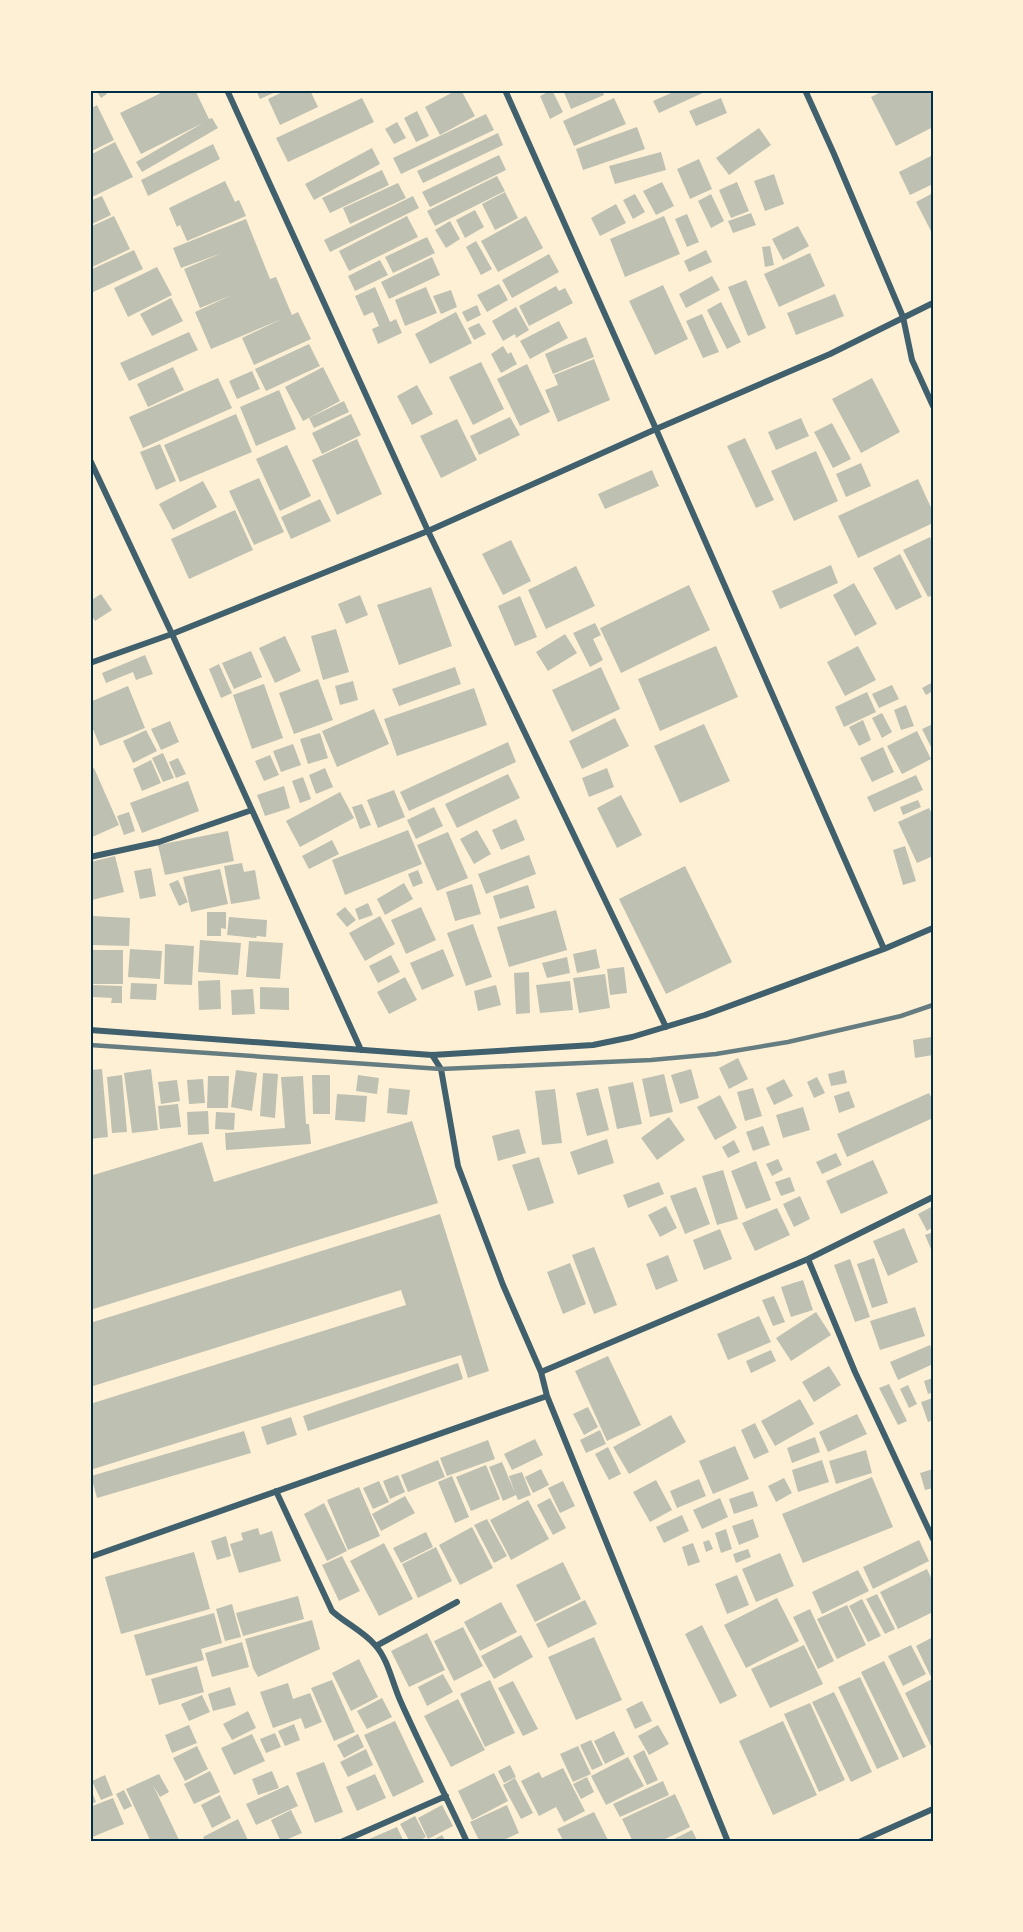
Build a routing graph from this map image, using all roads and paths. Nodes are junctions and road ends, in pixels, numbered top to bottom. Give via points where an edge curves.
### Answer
1 (227, 90) edge
2 (505, 90) edge
3 (805, 90) edge
4 (933, 303) edge
5 (903, 318) junction
6 (933, 406) edge
7 (656, 429) junction
8 (90, 460) edge
9 (428, 531) junction
10 (172, 634) junction
11 (90, 663) edge
12 (252, 810) junction
13 (90, 857) edge
14 (933, 928) edge
15 (884, 949) junction
16 (666, 1027) junction
17 (90, 1030) edge
18 (361, 1050) junction
19 (432, 1055) junction
20 (933, 1197) edge
21 (808, 1259) junction
22 (541, 1372) junction
23 (547, 1396) junction
24 (276, 1491) junction
25 (933, 1539) edge
26 (90, 1557) edge
27 (457, 1602) dead end
28 (376, 1646) junction
29 (446, 1796) junction
30 (933, 1809) edge
31 (341, 1842) edge
32 (466, 1842) edge
33 (728, 1842) edge
34 (859, 1842) edge

1 - 9 street
2 - 7 street
3 - 5 street
4 - 5 street
5 - 6 street via 912,360
5 - 7 street
7 - 9 street
7 - 15 street
8 - 10 street
9 - 10 street
9 - 16 street
10 - 11 street
10 - 12 street
12 - 13 street via 159,842
12 - 18 street
14 - 15 street
15 - 16 street
16 - 19 street via 593,1045
17 - 18 street
18 - 19 street
19 - 22 street via 441,1069 458,1166
20 - 21 street
21 - 22 street
21 - 25 street via 855,1372
22 - 23 street
23 - 24 street
23 - 33 street
24 - 26 street
24 - 28 street via 332,1611
27 - 28 street
28 - 29 street
29 - 31 street
29 - 32 street
30 - 34 street

